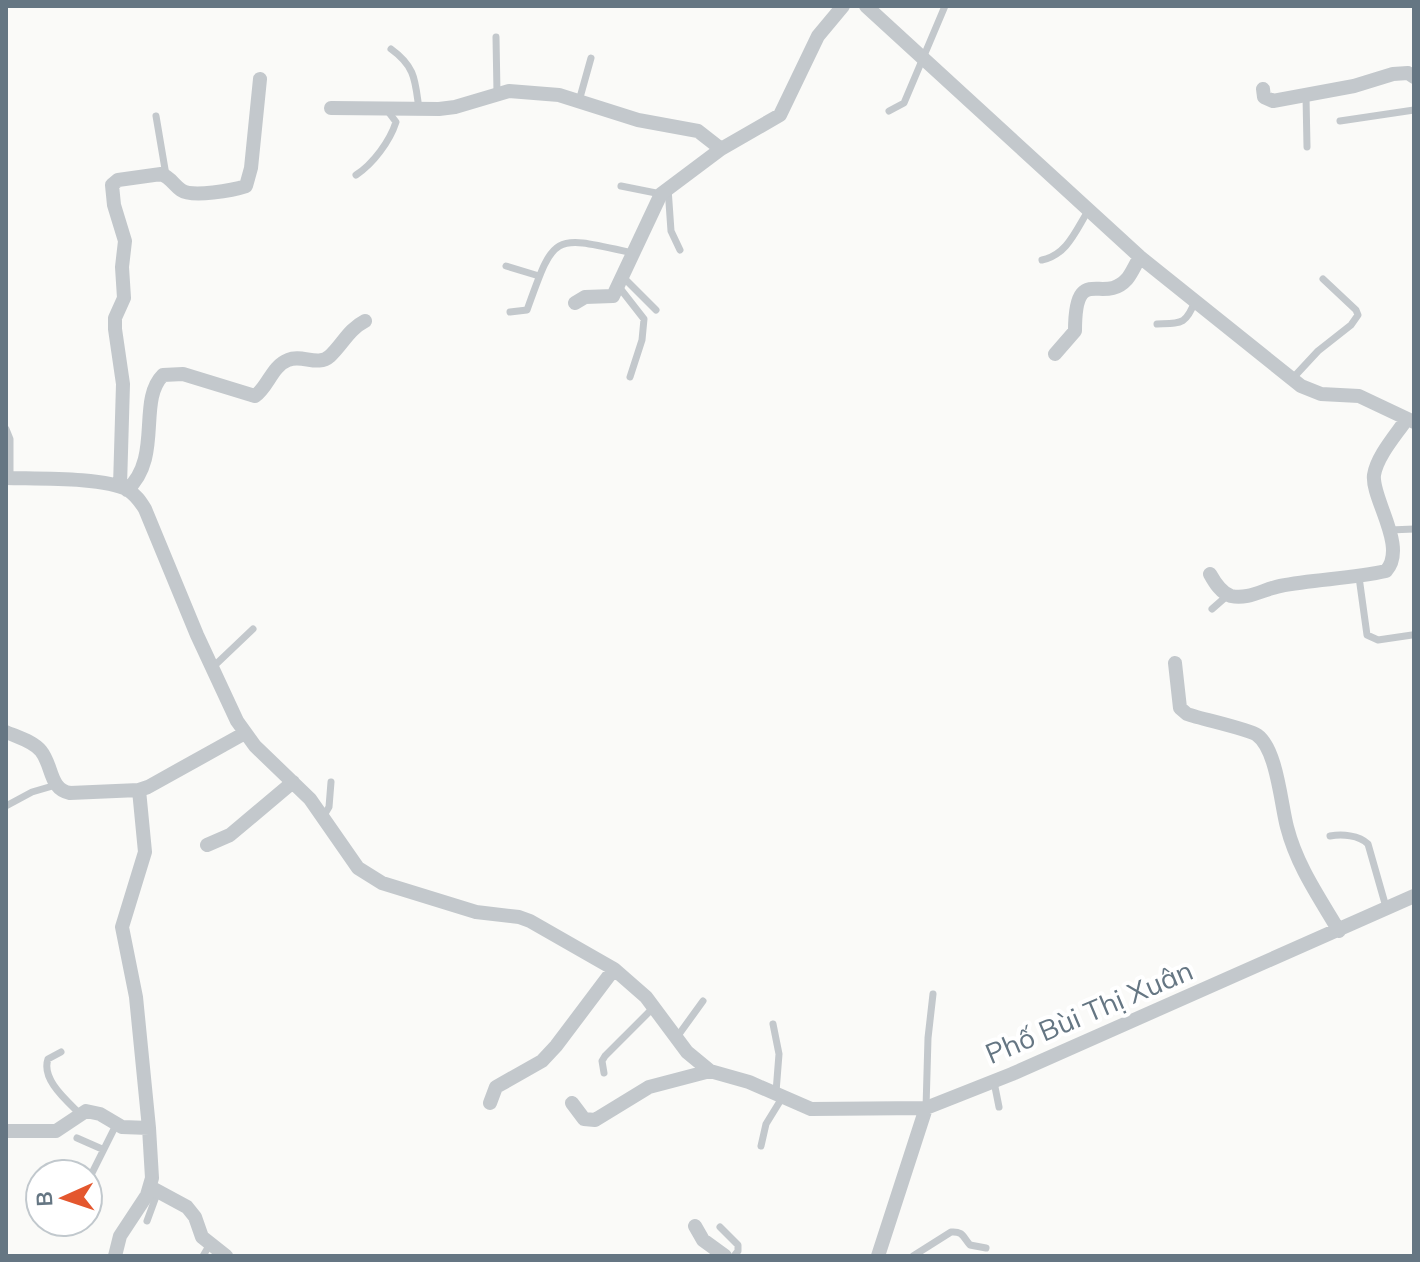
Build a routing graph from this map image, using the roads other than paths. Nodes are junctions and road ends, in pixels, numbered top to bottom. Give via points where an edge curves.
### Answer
1 (843, 6) edge
2 (866, 6) edge
3 (945, 6) edge
4 (496, 37) dead end
5 (391, 49) dead end
6 (591, 58) dead end
7 (924, 58) junction
8 (1414, 77) edge
9 (260, 79) dead end
10 (1263, 89) dead end
11 (497, 93) junction
12 (1306, 96) junction
13 (579, 101) junction
14 (331, 108) dead end
15 (386, 109) junction
16 (419, 109) junction
17 (1414, 110) edge
18 (889, 111) dead end
19 (156, 116) dead end
20 (1340, 121) dead end
21 (1307, 147) dead end
22 (721, 149) junction
23 (166, 175) junction
24 (356, 175) dead end
25 (621, 186) dead end
26 (664, 190) junction
27 (1088, 211) junction
28 (680, 250) dead end
29 (633, 253) junction
30 (1140, 257) junction
31 (1042, 260) dead end
32 (506, 266) dead end
33 (539, 276) junction
34 (1323, 279) dead end
35 (621, 282) junction
36 (1195, 301) junction
37 (575, 303) dead end
38 (656, 310) dead end
39 (510, 312) dead end
40 (365, 321) dead end
41 (1157, 324) dead end
42 (1055, 354) dead end
43 (630, 377) dead end
44 (1292, 379) junction
45 (1410, 421) edge
46 (6, 429) edge
47 (8, 472) edge
48 (123, 488) junction
49 (1414, 529) edge
50 (1390, 530) junction
51 (1210, 574) dead end
52 (1359, 577) junction
53 (1228, 595) junction
54 (1212, 609) dead end
55 (253, 629) dead end
56 (1412, 635) dead end
57 (1175, 663) dead end
58 (212, 668) junction
59 (6, 732) edge
60 (245, 733) junction
61 (293, 782) junction
62 (331, 782) dead end
63 (56, 785) junction
64 (139, 790) junction
65 (6, 806) edge
66 (323, 817) junction
67 (1330, 836) dead end
68 (207, 845) dead end
69 (1414, 896) edge
70 (1387, 909) junction
71 (1339, 931) junction
72 (614, 969) junction
73 (933, 994) dead end
74 (703, 1001) dead end
75 (655, 1007) junction
76 (773, 1024) dead end
77 (677, 1037) junction
78 (61, 1052) dead end
79 (710, 1071) junction
80 (604, 1073) dead end
81 (994, 1082) junction
82 (779, 1096) junction
83 (490, 1103) dead end
84 (572, 1103) dead end
85 (999, 1107) dead end
86 (926, 1108) junction
87 (79, 1113) junction
88 (116, 1125) junction
89 (149, 1128) junction
90 (6, 1131) edge
91 (77, 1138) dead end
92 (761, 1146) dead end
93 (102, 1149) junction
94 (98, 1158) edge
95 (154, 1189) junction
96 (147, 1221) dead end
97 (695, 1226) dead end
98 (720, 1227) dead end
99 (986, 1248) dead end
100 (207, 1250) edge
101 (115, 1256) edge
102 (226, 1256) edge
103 (725, 1256) edge
104 (734, 1256) edge
105 (878, 1256) edge
106 (913, 1256) edge

1 - 22 street via 818,36 780,115
2 - 7 street
3 - 7 lane
4 - 11 lane
5 - 16 lane via 410,67
6 - 13 lane
7 - 18 lane via 904,103
7 - 27 street
8 - 12 street via 1393,74
9 - 23 street via 246,186 193,194
10 - 12 street via 1264,97 1273,101
11 - 13 street via 523,91
11 - 16 street via 455,107
12 - 21 lane
13 - 22 street via 638,120 698,131
14 - 15 street
15 - 16 street
15 - 24 lane via 395,126
17 - 20 lane
19 - 23 lane
22 - 26 street
23 - 48 street via 118,180 111,189 125,241 124,298 115,318 123,384
25 - 26 lane
26 - 28 lane
26 - 29 street
27 - 30 street
27 - 31 lane via 1063,250
29 - 33 lane via 579,241 563,243 549,253
29 - 35 street
30 - 36 street
30 - 42 street via 1127,280 1081,294 1075,303 1075,331
32 - 33 lane
33 - 39 lane via 527,310
34 - 44 lane via 1358,315
35 - 37 street via 610,298 585,297
35 - 38 lane
35 - 43 lane via 644,319
36 - 41 lane via 1181,323
36 - 44 street
40 - 48 street via 328,358 290,358 279,364 255,396 183,374 163,375 153,395 142,471 136,482
44 - 45 street via 1310,391 1359,396
45 - 50 street via 1374,476
46 - 47 lane
47 - 48 street
48 - 58 street via 145,509
49 - 50 lane
50 - 52 street via 1389,569
51 - 53 street
52 - 53 street
52 - 56 lane via 1367,635 1378,640
53 - 54 lane
55 - 58 lane
57 - 71 street via 1180,708 1251,732 1264,743 1299,861
58 - 60 street
59 - 63 street via 40,750
60 - 61 street
60 - 64 street
61 - 66 street
61 - 68 street via 230,835
62 - 66 lane
63 - 64 street via 70,793
63 - 65 lane
64 - 89 street via 145,852 122,927 136,997
66 - 72 street via 347,855 370,877 476,912 530,921
67 - 70 lane via 1352,836 1368,844
69 - 70 street, Phố Bùi Thị Xuân
70 - 71 street, Phố Bùi Thị Xuân
71 - 81 street, Phố Bùi Thị Xuân
72 - 75 street
72 - 83 street via 556,1046 542,1061 496,1087
73 - 86 lane
74 - 77 lane
75 - 77 street
75 - 80 lane via 605,1056
76 - 82 lane
77 - 79 street
78 - 87 lane via 48,1059 46,1070
79 - 82 street
79 - 84 street via 649,1087 595,1120 584,1119
81 - 85 lane
81 - 86 street, Phố Bùi Thị Xuân
82 - 86 street via 811,1109
82 - 92 lane
86 - 105 street
87 - 88 street via 94,1111
87 - 90 street via 56,1131
88 - 89 street
88 - 93 lane
89 - 95 street
91 - 93 lane
93 - 94 lane
95 - 96 lane
95 - 100 street via 192,1211
95 - 101 street via 120,1236
97 - 103 street via 703,1240
98 - 104 lane via 738,1245
99 - 106 lane via 970,1245 957,1231
100 - 102 street

